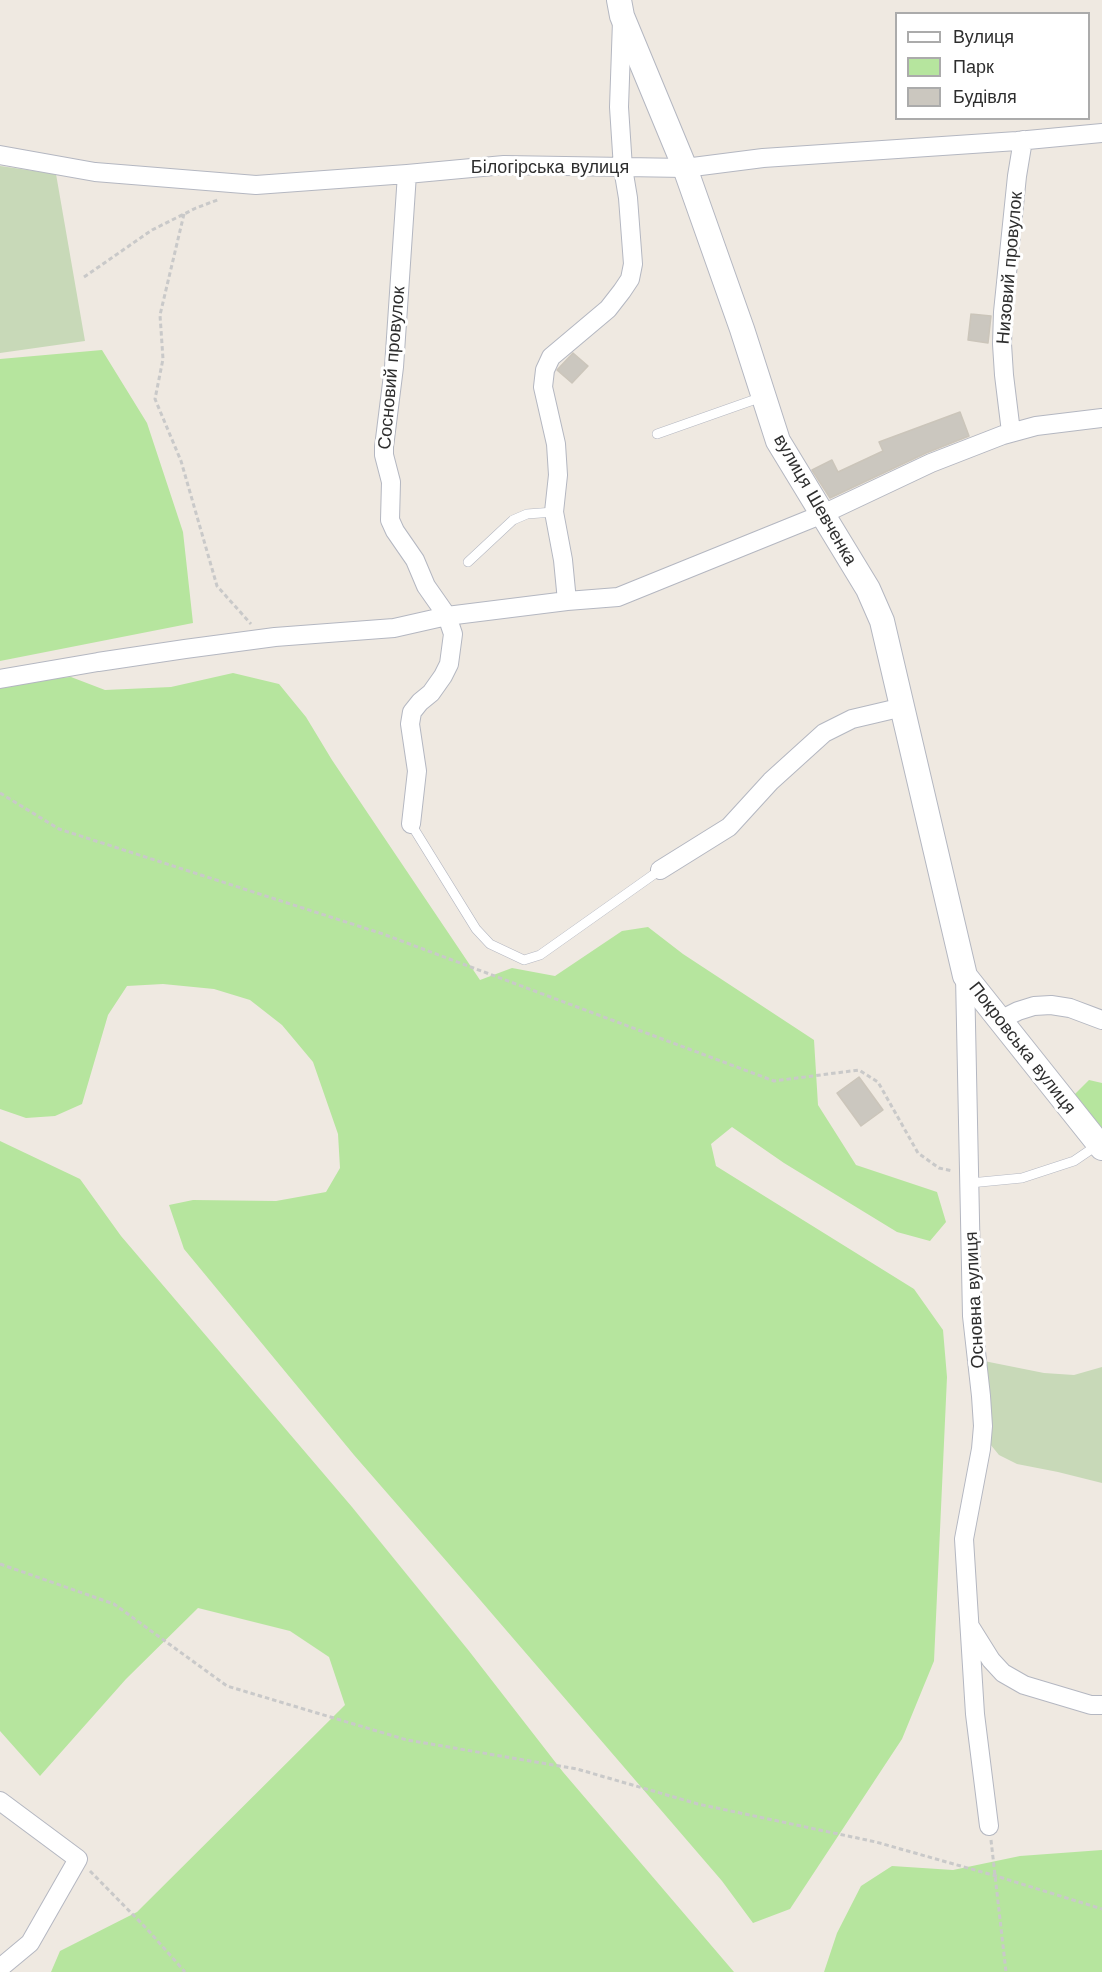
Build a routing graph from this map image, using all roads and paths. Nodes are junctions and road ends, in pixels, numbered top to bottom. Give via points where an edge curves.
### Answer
1 (621, 8) edge
2 (1102, 133) edge
3 (1023, 140) junction
4 (0, 155) edge
5 (623, 168) junction
6 (685, 168) junction
7 (407, 174) junction
8 (226, 196) dead end
9 (184, 214) junction
10 (84, 277) dead end
11 (763, 397) junction
12 (1102, 418) edge
13 (1011, 432) junction
14 (657, 434) dead end
15 (554, 512) junction
16 (823, 514) junction
17 (468, 562) dead end
18 (567, 601) junction
19 (447, 616) junction
20 (264, 639) junction
21 (0, 679) edge
22 (903, 707) junction
23 (0, 794) edge
24 (411, 824) joint
25 (660, 870) joint
26 (965, 976) junction
27 (1000, 1020) junction
28 (1102, 1020) edge
29 (1100, 1146) edge
30 (970, 1178) junction
31 (0, 1564) edge
32 (968, 1623) junction
33 (999, 1670) junction
34 (972, 1674) junction
35 (1102, 1705) edge
36 (0, 1801) edge
37 (989, 1826) joint
38 (78, 1859) junction
39 (996, 1876) junction
40 (1102, 1909) edge
41 (0, 1968) edge
42 (185, 1972) edge
43 (1006, 1972) edge

1 - 5 street via 619,107
1 - 6 street, вулиця Шевченка
2 - 3 street, Білогірська вулиця
3 - 6 street, Білогірська вулиця via 763,158
3 - 13 street, Низовий провулок via 1003,322
4 - 7 street, Білогірська вулиця via 95,172 256,185
5 - 6 street, Білогірська вулиця
5 - 7 street, Білогірська вулиця via 504,165
5 - 15 street via 633,264 630,279 608,309 551,357 545,370 543,387 556,444 558,475
6 - 11 street, вулиця Шевченка
7 - 19 street, Сосновий провулок via 384,455 391,482 390,519
8 - 9 path
9 - 10 path via 152,230
9 - 20 path via 160,315 163,359 155,399 181,461 217,586
11 - 14 lane
11 - 16 street, вулиця Шевченка via 778,441
12 - 13 street
13 - 16 street via 931,463
15 - 17 lane via 527,514 513,520
15 - 18 street
16 - 18 street via 618,597
16 - 22 street, вулиця Шевченка via 868,589 882,621
18 - 19 street
19 - 20 street via 394,628
19 - 24 street via 453,634 449,664 432,693 412,712 410,724 417,771
20 - 21 street
22 - 25 street via 852,719 824,733 771,781 729,828
22 - 26 street, вулиця Шевченка
23 - 30 path via 59,829 383,934 774,1081 860,1070 878,1082 918,1153 939,1168
24 - 25 lane via 476,929 490,944 525,960 540,956
26 - 27 street, Покровська вулиця
26 - 30 street, Основна вулиця
27 - 28 street via 1034,1006 1051,1005
27 - 29 street, Покровська вулиця
29 - 30 lane via 1074,1161 1022,1178
30 - 32 street, Основна вулиця via 972,1316 983,1426 964,1539
31 - 39 path via 114,1604 227,1686 407,1740 577,1769 698,1804 876,1842
32 - 33 street, Основна вулиця
32 - 34 street, Основна вулиця
33 - 34 lane via 988,1666
33 - 35 street, Основна вулиця via 1024,1685
34 - 37 street, Основна вулиця
36 - 38 street
37 - 39 path
38 - 41 street via 30,1942
38 - 42 path
39 - 40 path
39 - 43 path

